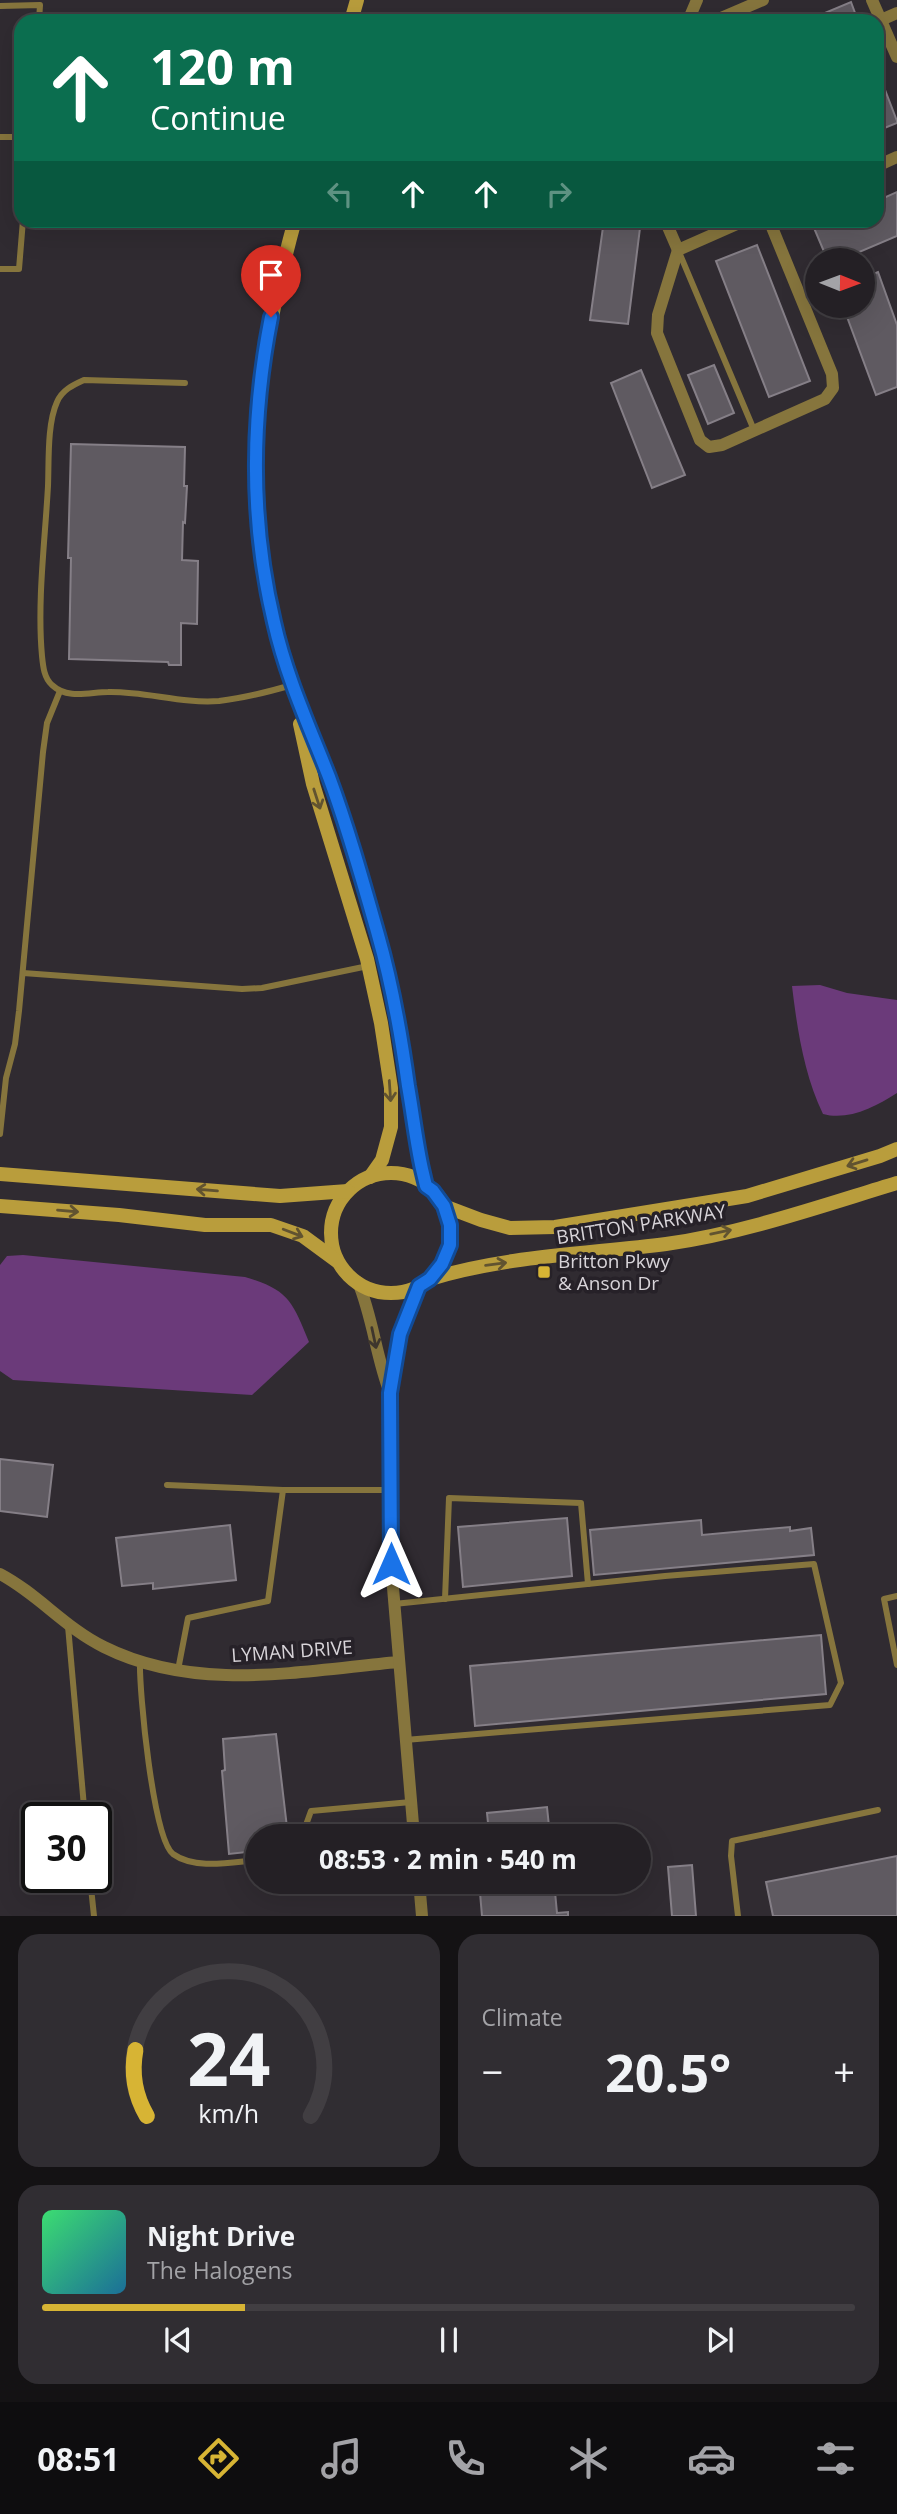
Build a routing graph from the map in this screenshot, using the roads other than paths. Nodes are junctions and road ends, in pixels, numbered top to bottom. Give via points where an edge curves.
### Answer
1 (763, 0) edge
2 (40, 2) edge
3 (0, 6) edge
4 (730, 14) edge
5 (884, 27) edge
6 (897, 57) edge
7 (22, 228) edge
8 (293, 228) edge
9 (668, 228) edge
10 (717, 228) edge
11 (772, 228) edge
12 (678, 250) junction
13 (0, 269) edge
14 (185, 383) dead end
15 (754, 430) junction
16 (292, 685) junction
17 (60, 691) junction
18 (368, 966) junction
19 (23, 973) junction
20 (0, 1134) edge
21 (897, 1149) edge
22 (0, 1174) edge
23 (370, 1177) junction
24 (897, 1183) edge
25 (426, 1186) junction
26 (348, 1191) junction
27 (0, 1206) edge
28 (444, 1206) junction
29 (338, 1262) junction
30 (358, 1282) junction
31 (424, 1282) junction
32 (390, 1393) junction
33 (167, 1485) dead end
34 (283, 1490) junction
35 (392, 1490) junction
36 (0, 1574) edge
37 (588, 1584) junction
38 (897, 1596) edge
39 (445, 1599) junction
40 (394, 1604) junction
41 (68, 1626) junction
42 (140, 1661) junction
43 (398, 1662) junction
44 (897, 1665) edge
45 (177, 1672) junction
46 (405, 1740) junction
47 (84, 1802) edge
48 (411, 1802) junction
49 (878, 1810) dead end
50 (306, 1824) edge
51 (413, 1824) edge
52 (245, 1861) edge
53 (91, 1893) edge
54 (420, 1894) edge
55 (93, 1916) edge
56 (422, 1916) edge
57 (738, 1916) edge

1 - 4 street
2 - 3 lane
5 - 6 street
7 - 13 lane via 19,269
8 - 16 main road via 265,347 256,463 264,570
9 - 12 street
10 - 12 street
11 - 15 street via 832,374 833,388 825,399
12 - 15 lane
12 - 15 street via 657,333 700,440 709,447 722,445
14 - 17 lane via 85,380 69,386 53,411 42,654 50,684
16 - 17 lane via 218,701
16 -> 18 main road via 313,784
16 - 25 main road via 330,779 384,955
17 - 19 lane via 47,723 43,752
18 - 19 lane via 242,989
18 -> 23 main road via 391,1087 391,1127 382,1160
19 - 20 lane
21 -> 28 main road, BRITTON PARKWAY via 747,1196 555,1227 510,1228
26 -> 22 main road via 281,1196
23 - 25 main road via 400,1174
23 - 26 main road
31 -> 24 main road, BRITTON PARKWAY via 465,1268 668,1243 755,1225
25 - 28 main road
26 - 29 main road via 332,1225
27 -> 29 main road via 205,1225 271,1225 303,1236
28 - 31 main road via 450,1245 442,1264
29 - 30 main road
30 - 31 main road via 380,1292 398,1293
30 -> 32 street
31 - 32 street via 400,1334
32 - 35 street
33 - 34 lane
34 - 35 lane
34 - 45 lane via 268,1601 188,1618
35 - 40 street
36 - 41 street, LYMAN DRIVE
37 - 39 lane
37 - 39 lane via 581,1503 449,1498
37 - 46 lane via 814,1564 841,1683 830,1705
38 - 44 lane via 884,1599
39 - 40 lane
40 - 43 street
41 - 42 street, LYMAN DRIVE via 105,1648
41 - 47 lane
42 - 45 street, LYMAN DRIVE
42 - 52 lane via 147,1756 164,1840 171,1853 184,1860
43 - 45 street, LYMAN DRIVE via 242,1677
43 - 46 street
46 - 48 street
48 - 50 lane via 312,1811
48 - 51 street
49 - 57 lane via 733,1841
53 - 55 lane
54 - 56 street

